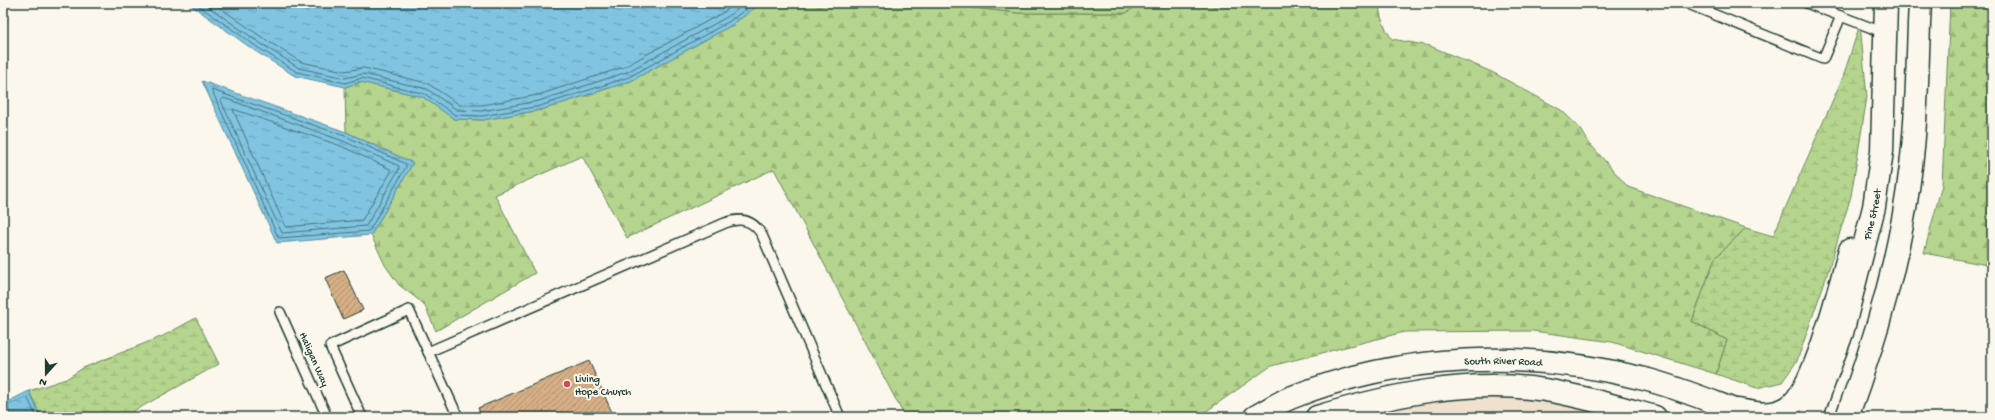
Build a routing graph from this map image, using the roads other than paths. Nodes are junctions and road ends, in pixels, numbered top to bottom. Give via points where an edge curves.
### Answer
1 (1686, 3) edge
2 (1886, 3) edge
3 (1920, 3) edge
4 (1810, 5) edge
5 (1841, 16) junction
6 (1885, 33) junction
7 (1883, 118) junction
8 (280, 312) dead end
9 (428, 352) junction
10 (1733, 410) junction
11 (327, 417) edge
12 (362, 417) edge
13 (458, 417) edge
14 (840, 417) edge
15 (1255, 417) edge
16 (1317, 417) edge
17 (1655, 417) edge
18 (1753, 417) edge
19 (1811, 417) edge
20 (1847, 417) edge

1 - 5 lane via 1824,58
2 - 6 main road, Pine Street
3 - 20 main road via 1915,130 1907,200 1884,307
4 - 5 lane
5 - 6 lane
6 - 7 main road, Pine Street
7 - 10 main road via 1856,232 1808,380 1799,397 1788,408 1776,413
7 - 19 main road, Pine Street via 1882,151 1867,238 1842,333
8 - 11 lane, Haligan Way
9 - 12 lane via 409,310 330,346
9 - 13 lane
9 - 14 lane via 725,223 741,219 755,225 762,235
10 - 15 main road, South River Road via 1670,387 1602,369 1565,363 1498,359 1432,363 1385,370 1289,399
10 - 18 main road, South River Road
16 - 17 main road via 1384,399 1455,388 1499,387 1545,390

